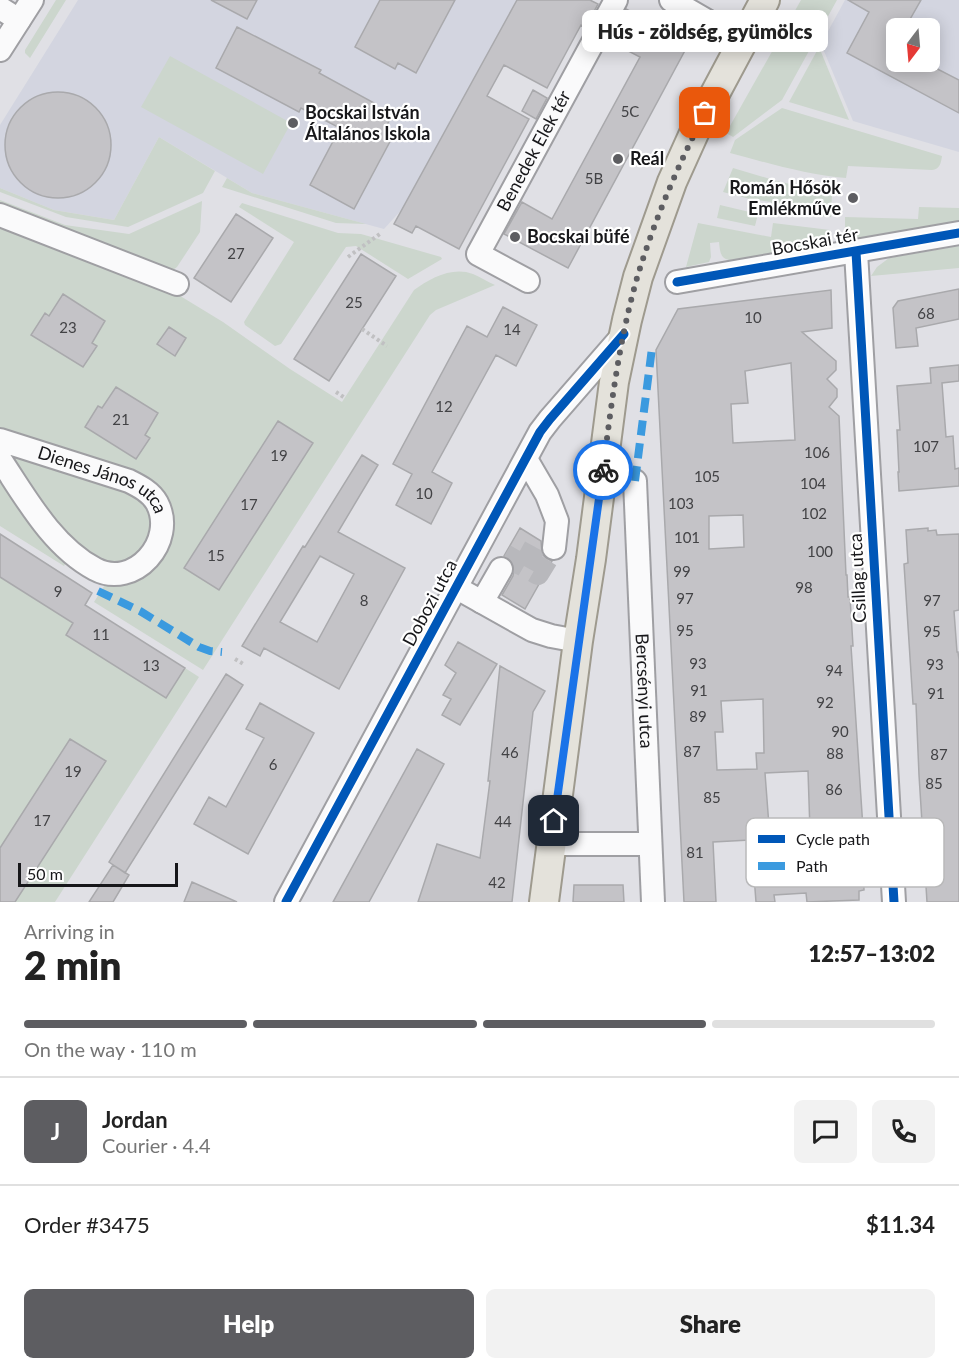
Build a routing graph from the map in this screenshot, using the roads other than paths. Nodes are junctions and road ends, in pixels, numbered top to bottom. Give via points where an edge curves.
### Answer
1 (32, 0) edge
2 (616, 0) edge
3 (671, 0) edge
4 (765, 0) edge
5 (0, 8) edge
6 (19, 20) junction
7 (742, 41) junction
8 (0, 50) edge
9 (0, 215) edge
10 (959, 233) edge
11 (856, 252) junction
12 (528, 280) dead end
13 (677, 282) dead end
14 (177, 284) dead end
15 (624, 334) junction
16 (0, 440) edge
17 (0, 459) edge
18 (526, 459) junction
19 (635, 481) dead end
20 (510, 490) junction
21 (547, 495) junction
22 (482, 542) junction
23 (546, 543) tunnel mouth
24 (457, 588) junction
25 (483, 602) junction
26 (578, 641) junction
27 (889, 818) edge
28 (551, 844) junction
29 (650, 844) junction
30 (893, 887) edge
31 (286, 902) edge
32 (544, 902) edge
33 (653, 902) edge
34 (894, 902) edge

1 - 6 street
2 - 12 street, Benedek Elek tér via 478,254
3 - 7 street
4 - 7 main road
5 - 6 street
6 - 8 street
7 - 15 main road via 672,182 638,277
9 - 14 street
10 - 11 street, Bocskai tér
11 - 13 street, Bocskai tér
11 - 27 street, Csillag utca
15 - 18 street, Dobozi utca via 550,419
15 - 26 main road
16 - 17 street, Dienes János utca via 141,487 157,503 161,515 156,549 139,567 128,572 116,575 96,570 47,527
18 - 20 street, Dobozi utca
18 - 21 street
19 - 29 street, Bercsényi utca
20 - 21 street
20 - 22 street, Dobozi utca
21 - 23 street
22 - 24 street, Dobozi utca
22 - 25 street via 503,562
24 - 25 street
24 - 31 street, Dobozi utca
25 - 26 street via 532,630
26 - 28 main road
28 - 29 street
28 - 32 main road
29 - 33 street, Bercsényi utca
30 - 34 street, Csillag utca

